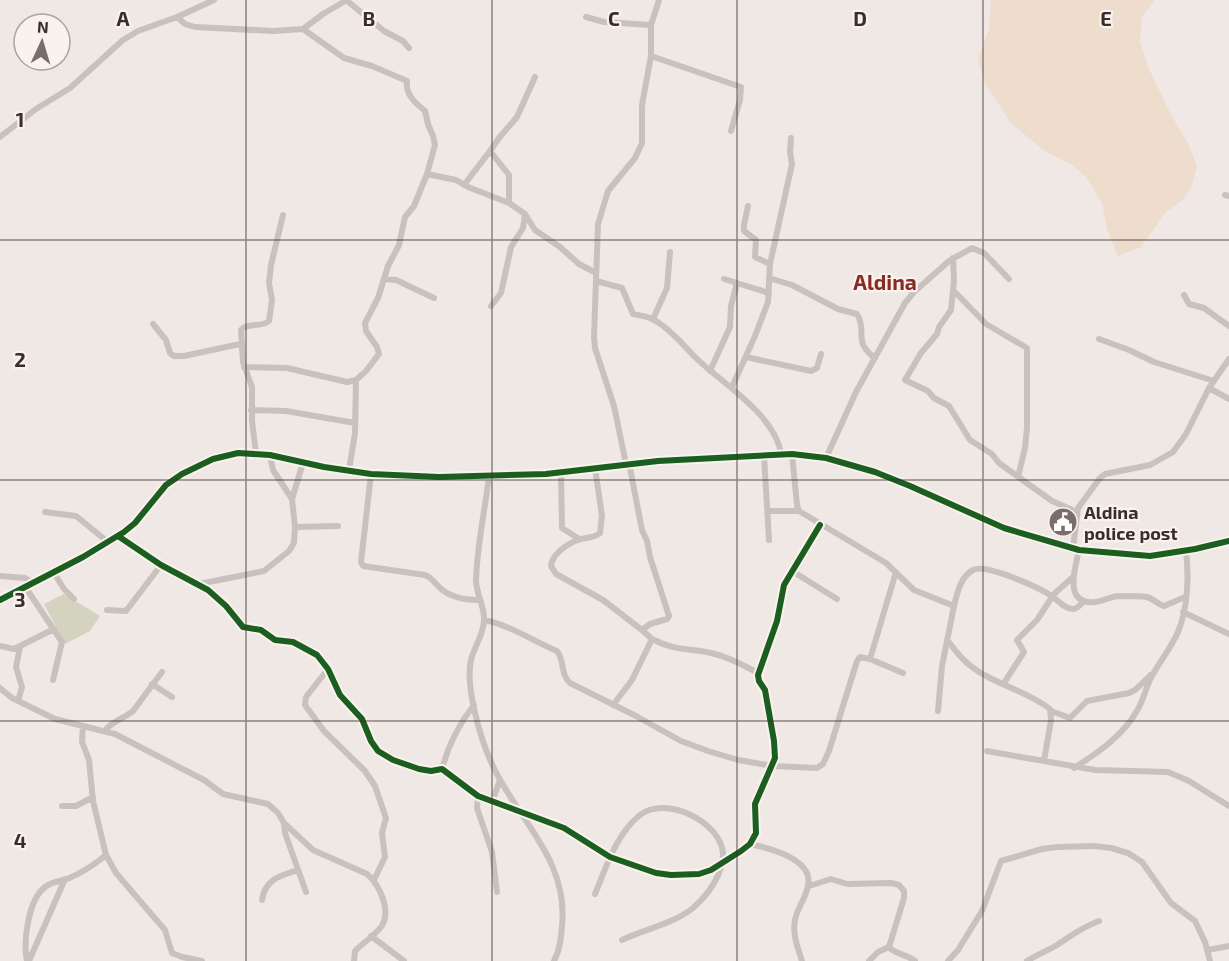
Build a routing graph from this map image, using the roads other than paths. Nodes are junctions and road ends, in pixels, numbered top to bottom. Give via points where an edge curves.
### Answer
1 (214, 0) edge
2 (347, 0) edge
3 (659, 0) edge
4 (177, 17) junction
5 (586, 17) dead end
6 (651, 26) junction
7 (303, 29) junction
8 (409, 48) dead end
9 (651, 56) junction
10 (535, 77) dead end
11 (731, 131) dead end
12 (0, 137) edge
13 (791, 138) dead end
14 (490, 151) junction
15 (427, 174) junction
16 (464, 184) junction
17 (509, 203) junction
18 (748, 206) dead end
19 (525, 214) junction
20 (284, 215) dead end
21 (523, 228) junction
22 (534, 228) junction
23 (670, 252) dead end
24 (953, 258) junction
25 (770, 264) junction
26 (596, 273) junction
27 (769, 278) junction
28 (384, 279) junction
29 (724, 279) dead end
30 (1009, 279) dead end
31 (597, 281) junction
32 (737, 283) junction
33 (953, 290) junction
34 (769, 293) junction
35 (1184, 295) dead end
36 (434, 298) dead end
37 (491, 306) dead end
38 (653, 319) junction
39 (153, 324) dead end
40 (1229, 326) edge
41 (1099, 339) dead end
42 (240, 344) junction
43 (821, 354) dead end
44 (746, 357) junction
45 (875, 358) junction
46 (1229, 359) edge
47 (244, 367) junction
48 (710, 371) junction
49 (356, 380) junction
50 (1214, 381) junction
51 (732, 387) junction
52 (1209, 388) junction
53 (1229, 399) edge
54 (251, 410) junction
55 (355, 423) junction
56 (256, 453) junction
57 (781, 453) junction
58 (792, 454) junction
59 (270, 455) junction
60 (765, 455) junction
61 (826, 458) junction
62 (303, 463) junction
63 (628, 464) junction
64 (595, 468) junction
65 (349, 470) junction
66 (561, 473) junction
67 (371, 474) junction
68 (489, 476) junction
69 (1018, 477) junction
70 (292, 499) junction
71 (768, 511) junction
72 (799, 511) junction
73 (45, 512) dead end
74 (1077, 512) junction
75 (820, 525) junction
76 (338, 526) dead end
77 (295, 527) junction
78 (118, 536) junction
79 (579, 539) junction
80 (769, 540) dead end
81 (1229, 541) edge
82 (108, 542) junction
83 (1076, 549) junction
84 (1186, 551) junction
85 (161, 565) junction
86 (792, 571) junction
87 (896, 572) junction
88 (54, 573) junction
89 (0, 576) edge
90 (1073, 577) junction
91 (34, 584) junction
92 (199, 584) junction
93 (26, 588) junction
94 (1052, 596) junction
95 (1185, 597) junction
96 (74, 599) dead end
97 (837, 599) dead end
98 (0, 600) edge
99 (479, 600) junction
100 (1084, 601) junction
101 (954, 606) junction
102 (107, 610) dead end
103 (1183, 612) junction
104 (484, 620) junction
105 (54, 629) junction
106 (642, 630) junction
107 (1229, 634) edge
108 (652, 639) junction
109 (947, 640) junction
110 (0, 646) edge
111 (20, 647) junction
112 (870, 659) junction
113 (328, 669) junction
114 (162, 672) dead end
115 (758, 673) junction
116 (903, 673) dead end
117 (1154, 673) junction
118 (53, 680) dead end
119 (1004, 683) junction
120 (152, 684) junction
121 (0, 688) edge
122 (172, 697) dead end
123 (18, 701) junction
124 (474, 705) junction
125 (613, 705) junction
126 (938, 711) dead end
127 (1051, 711) junction
128 (83, 726) junction
129 (105, 731) junction
130 (987, 751) dead end
131 (1044, 761) junction
132 (773, 766) junction
133 (1074, 768) junction
134 (442, 770) junction
135 (500, 780) junction
136 (478, 796) junction
137 (93, 797) junction
138 (492, 802) junction
139 (1229, 806) edge
140 (62, 807) dead end
141 (521, 812) junction
142 (284, 823) junction
143 (750, 844) junction
144 (106, 855) junction
145 (610, 857) junction
146 (720, 864) junction
147 (298, 870) junction
148 (65, 879) junction
149 (374, 880) junction
150 (808, 886) junction
151 (306, 892) dead end
152 (497, 892) dead end
153 (595, 894) dead end
154 (262, 900) dead end
155 (1099, 921) dead end
156 (371, 936) junction
157 (622, 940) dead end
158 (1229, 946) edge
159 (889, 947) junction
160 (1208, 950) junction
161 (28, 961) edge
162 (202, 961) edge
163 (354, 961) edge
164 (404, 961) edge
165 (554, 961) edge
166 (802, 961) edge
167 (869, 961) edge
168 (915, 961) edge
169 (948, 961) edge
170 (1026, 961) edge
171 (1210, 961) edge

1 - 4 street
2 - 7 street
2 - 8 street
3 - 6 street
4 - 7 street via 195,27
4 - 12 street via 123,40 70,88
5 - 6 street
6 - 9 street
7 - 15 street via 344,58 406,81 407,92 425,111 433,136 435,148
9 - 11 street via 741,87
9 - 26 street via 642,105 642,143 605,199 598,224
10 - 14 street via 518,117
13 - 25 street via 792,164
14 - 16 street
14 - 17 street via 509,175
15 - 16 street
15 - 28 street via 405,217 400,243
16 - 17 street
17 - 19 street
18 - 25 street via 744,231 756,240 755,257
19 - 21 street
19 - 22 street
20 - 42 street via 269,279 269,321 242,327
21 - 22 street
21 - 37 street via 513,242 501,293
22 - 26 street
23 - 38 street via 667,288
24 - 30 street via 968,249 978,249
24 - 33 street
24 - 45 street via 910,297
25 - 27 street
26 - 31 street
27 - 34 street
27 - 45 street via 857,314 862,346
28 - 36 street via 396,280
28 - 49 street via 364,326 379,354
29 - 32 street
31 - 38 street via 622,288 633,314
31 - 63 street via 595,348
32 - 34 street
32 - 48 street via 730,327
33 - 69 street via 986,324 1027,348 1027,428
33 - 69 street via 951,312 905,380 949,406 970,440
34 - 44 street
35 - 40 street via 1189,304 1204,308
38 - 48 street
39 - 42 street via 174,356
41 - 50 street
42 - 47 street
43 - 44 street via 817,368 810,370
44 - 51 street
45 - 61 street
46 - 50 street
47 - 49 street via 287,368 342,381
47 - 54 street via 251,383
48 - 51 street
49 - 55 street
50 - 52 street
51 - 57 street via 759,414
52 - 53 street
52 - 74 street via 1173,452 1150,465 1103,476
54 - 55 street via 286,411
54 - 56 street
55 - 65 street
56 - 59 street
56 - 78 street via 227,454 194,467 166,485 135,523
57 - 58 street
57 - 60 street
58 - 61 street
58 - 72 street
59 - 62 street
59 - 70 street via 273,470
60 - 63 street
60 - 71 street
61 - 83 street via 892,478 1004,528
62 - 65 street
62 - 70 street
63 - 64 street
63 - 106 street via 642,530 669,616
64 - 66 street
64 - 79 street via 601,531
65 - 67 street
66 - 68 street
66 - 79 street via 562,528
67 - 68 street
67 - 99 street via 364,517 363,566 425,575 449,594
68 - 99 street via 476,580
69 - 74 street via 1052,501
70 - 77 street
71 - 72 street
71 - 80 street
72 - 75 street
73 - 82 street via 76,516
74 - 83 street
75 - 86 street
75 - 87 street via 876,556
76 - 77 street
77 - 92 street via 291,549 267,569
78 - 82 street
78 - 85 street
79 - 106 street via 554,557 550,563 553,570 603,600
81 - 84 street
82 - 88 street
83 - 84 street via 1145,556
83 - 90 street
84 - 95 street
85 - 92 street
85 - 102 street via 126,611
86 - 97 street
86 - 115 street via 784,585 777,621
87 - 101 street via 921,594
87 - 112 street
88 - 91 street
88 - 96 street
89 - 91 street via 25,578
90 - 94 street
90 - 100 street via 1076,594
91 - 93 street
92 - 113 street via 226,606 243,627 261,630 275,640 293,642 317,655
93 - 98 street
93 - 105 street
94 - 100 street via 1071,609
94 - 101 street via 1024,582 977,568 963,581
94 - 119 street via 1037,620 1017,640 1024,651
95 - 100 street via 1164,606 1141,597
95 - 103 street
99 - 104 street
101 - 109 street
103 - 107 street
103 - 117 street via 1177,633
104 - 124 street via 470,674
104 - 125 street via 502,624 557,651 567,681
105 - 111 street
105 - 118 street via 62,644
106 - 108 street
108 - 115 street via 675,649 732,659
108 - 125 street via 632,680
109 - 119 street via 969,665
109 - 126 street
110 - 111 street
111 - 123 street via 16,667 22,687
112 - 116 street
112 - 132 street via 860,657 856,661 829,750 820,767
113 - 134 street via 340,695 362,719 378,751 419,769
113 - 149 street via 304,705 375,786 386,818 382,832 385,857
114 - 120 street
115 - 132 street via 774,741
117 - 127 street via 1129,693 1087,701 1070,718
117 - 133 street via 1139,707 1124,728
119 - 127 street
120 - 122 street
120 - 129 street via 128,716 110,724
121 - 123 street
123 - 128 street via 55,719
124 - 134 street via 448,748
124 - 135 street
125 - 132 street via 681,741 738,760
127 - 131 street
128 - 129 street
128 - 137 street via 82,742 89,760
129 - 142 street via 204,780 223,794 268,804
130 - 131 street
131 - 133 street
132 - 143 street via 756,804 757,827
133 - 139 street via 1168,772
134 - 136 street
135 - 138 street
135 - 141 street
136 - 138 street
136 - 152 street via 477,808 492,852
137 - 140 street via 76,806
137 - 144 street
138 - 141 street
141 - 145 street via 564,828
141 - 165 street via 541,841 563,895 560,944
142 - 147 street
142 - 149 street via 313,850 362,870
143 - 146 street
143 - 150 street via 794,859 806,870
144 - 148 street
144 - 162 street via 116,873 165,930 172,952
145 - 146 street via 671,875 699,874
145 - 146 street via 639,816 669,807 689,814 718,838 723,853
145 - 153 street
146 - 157 street via 707,893 683,915
147 - 151 street
147 - 154 street via 271,880
148 - 161 street
148 - 161 street via 46,885 40,892 24,940
149 - 156 street via 385,913 382,926
150 - 159 street via 828,879 847,884 899,885 904,898
150 - 166 street via 795,920 794,934
155 - 170 street
156 - 163 street via 355,951
156 - 164 street
158 - 160 street
159 - 167 street
159 - 168 street
160 - 169 street via 1195,921 1171,903 1138,858 1111,848 1057,847 1001,861 982,911
160 - 171 street

